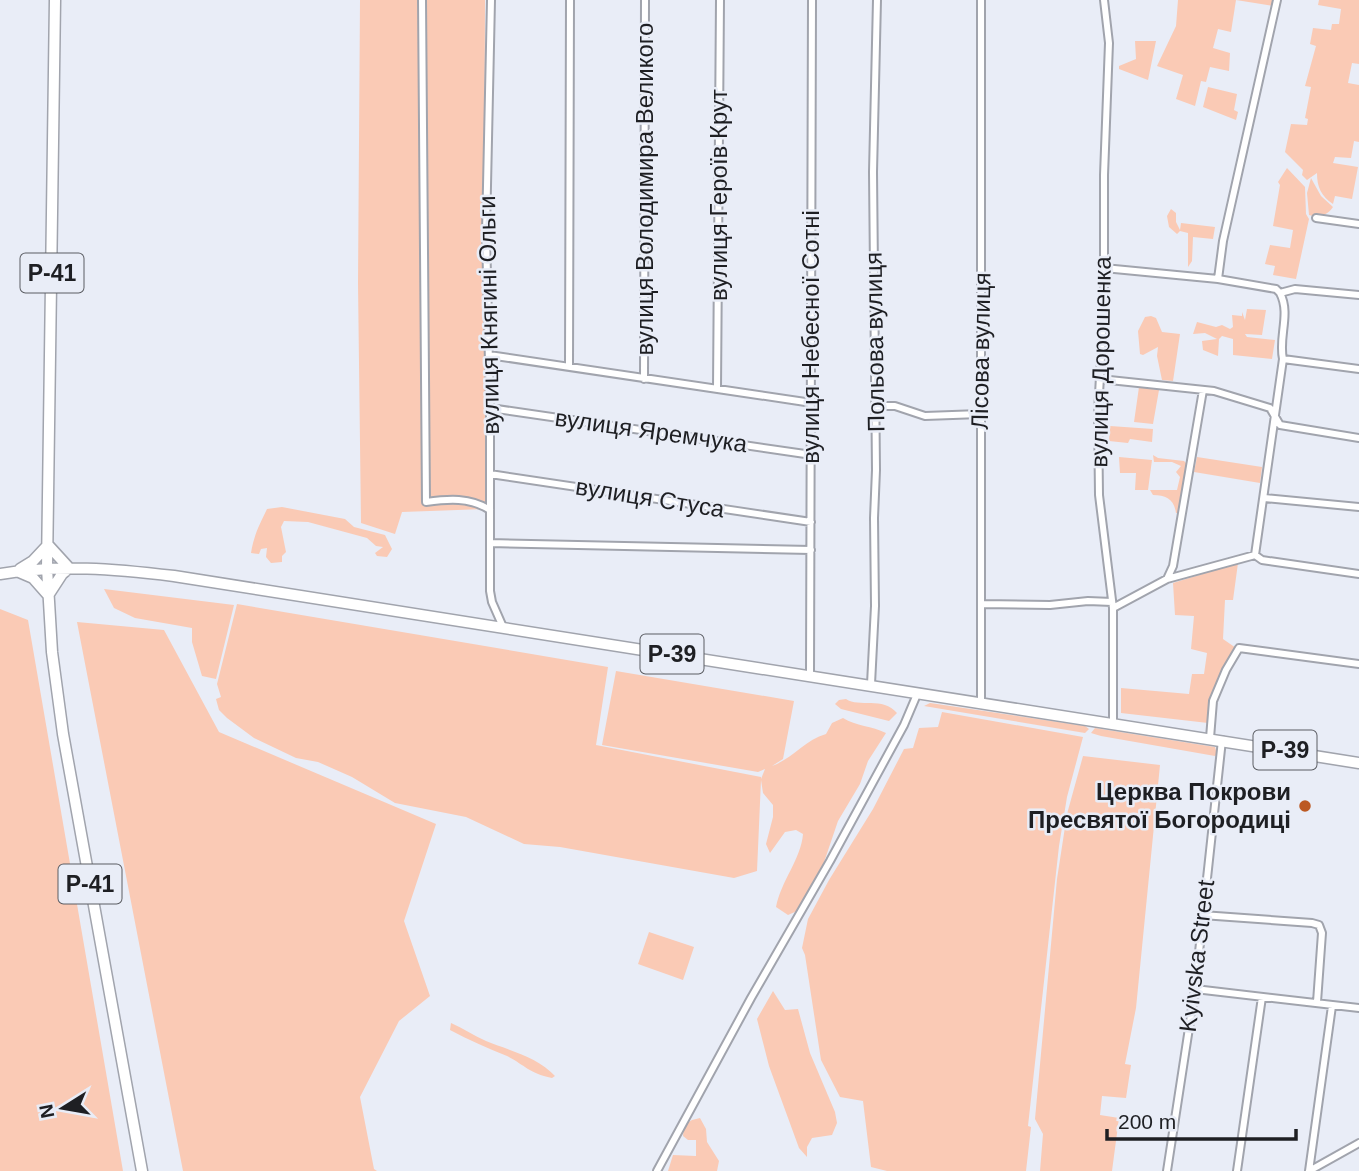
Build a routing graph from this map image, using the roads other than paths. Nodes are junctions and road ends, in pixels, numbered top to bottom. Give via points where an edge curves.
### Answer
1 (55, 0) edge
2 (422, 0) edge
3 (491, 0) edge
4 (570, 0) edge
5 (645, 0) edge
6 (720, 0) edge
7 (812, 0) edge
8 (877, 0) edge
9 (981, 0) edge
10 (1104, 0) edge
11 (1278, 0) edge
12 (1316, 218) dead end
13 (1359, 224) edge
14 (1104, 268) junction
15 (1218, 279) junction
16 (1280, 293) junction
17 (1359, 295) edge
18 (489, 355) junction
19 (1283, 359) junction
20 (569, 366) junction
21 (1359, 369) edge
22 (644, 379) junction
23 (1100, 379) junction
24 (717, 389) junction
25 (1203, 390) junction
26 (812, 403) junction
27 (877, 406) junction
28 (490, 408) junction
29 (980, 414) junction
30 (1276, 418) junction
31 (1359, 438) edge
32 (812, 455) junction
33 (490, 474) junction
34 (1264, 498) junction
35 (1359, 507) edge
36 (490, 510) junction
37 (811, 522) junction
38 (490, 543) junction
39 (47, 545) junction
40 (811, 550) junction
41 (1255, 555) junction
42 (47, 568) junction
43 (69, 568) junction
44 (17, 572) junction
45 (0, 574) edge
46 (1359, 575) edge
47 (1167, 579) junction
48 (49, 595) junction
49 (981, 604) junction
50 (1113, 605) junction
51 (503, 627) junction
52 (1359, 664) edge
53 (810, 675) junction
54 (871, 684) junction
55 (918, 692) junction
56 (981, 702) junction
57 (1112, 724) junction
58 (1215, 739) junction
59 (1359, 763) edge
60 (1202, 915) junction
61 (1195, 989) junction
62 (1262, 997) junction
63 (1317, 1002) junction
64 (1332, 1006) junction
65 (1359, 1008) edge
66 (1359, 1143) edge
67 (142, 1171) edge
68 (657, 1171) edge
69 (1167, 1171) edge
70 (1237, 1171) edge
71 (1309, 1171) edge

1 - 39 main road, Р-41
2 - 36 street via 426,502 464,500
3 - 18 street, вулиця Княгині Ольги via 486,232
4 - 20 street
5 - 22 street, вулиця Володимира Великого
6 - 24 street, вулиця Героїв Крут
7 - 26 street, вулиця Небесної Сотні
8 - 27 street, Польова вулиця via 873,172
9 - 29 street, Лісова вулиця
10 - 14 street, вулиця Дорошенка via 1109,43
11 - 15 street
12 - 13 street
14 - 15 street
14 - 23 street, вулиця Дорошенка
15 - 16 street
16 - 17 street via 1295,289
16 - 19 street via 1286,307
18 - 20 street
18 - 28 street, вулиця Княгині Ольги
19 - 21 street
19 - 30 street
20 - 22 street
22 - 24 street
23 - 25 street
23 - 50 street, вулиця Дорошенка via 1099,495
24 - 26 street
25 - 30 street via 1270,408
25 - 47 street
26 - 32 street, вулиця Небесної Сотні
27 - 29 street via 895,406 925,416
27 - 54 street, Польова вулиця
28 - 32 street, вулиця Яремчука
28 - 33 street, вулиця Княгині Ольги
29 - 49 street, Лісова вулиця
30 - 31 street via 1280,425
30 - 34 street
32 - 37 street, вулиця Небесної Сотні
33 - 36 street, вулиця Княгині Ольги
33 - 37 street, вулиця Стуса
34 - 35 street
34 - 41 street
36 - 38 street, вулиця Княгині Ольги
37 - 40 street, вулиця Небесної Сотні
38 - 40 street
38 - 51 street, вулиця Княгині Ольги via 490,591
39 - 42 main road, Р-41
39 - 43 main road
39 - 44 main road
40 - 53 street, вулиця Небесної Сотні
41 - 46 street via 1262,560
41 - 47 street
42 - 43 main road, Р-39
42 - 44 main road, Р-39
42 - 48 main road, Р-41
43 - 48 main road
43 - 51 main road, Р-39 via 174,576
44 - 45 main road, Р-39
44 - 48 main road via 33,578
47 - 50 street
48 - 67 main road, Р-41 via 64,734
49 - 50 street via 1088,601
49 - 56 street, Лісова вулиця
50 - 57 street, вулиця Дорошенка
51 - 53 main road, Р-39
52 - 58 street, Kyivska Street via 1239,648 1213,701
53 - 54 main road, Р-39
54 - 55 main road, Р-39
55 - 56 main road, Р-39
55 - 68 street via 899,735
56 - 57 main road, Р-39
57 - 58 main road, Р-39
58 - 59 main road, Р-39
58 - 60 street, Kyivska Street
60 - 61 street, Kyivska Street
60 - 63 street via 1312,923 1321,928
61 - 62 street
61 - 69 street, Kyivska Street
62 - 63 street
62 - 70 street
63 - 64 street
64 - 65 street
64 - 71 street
66 - 71 street

